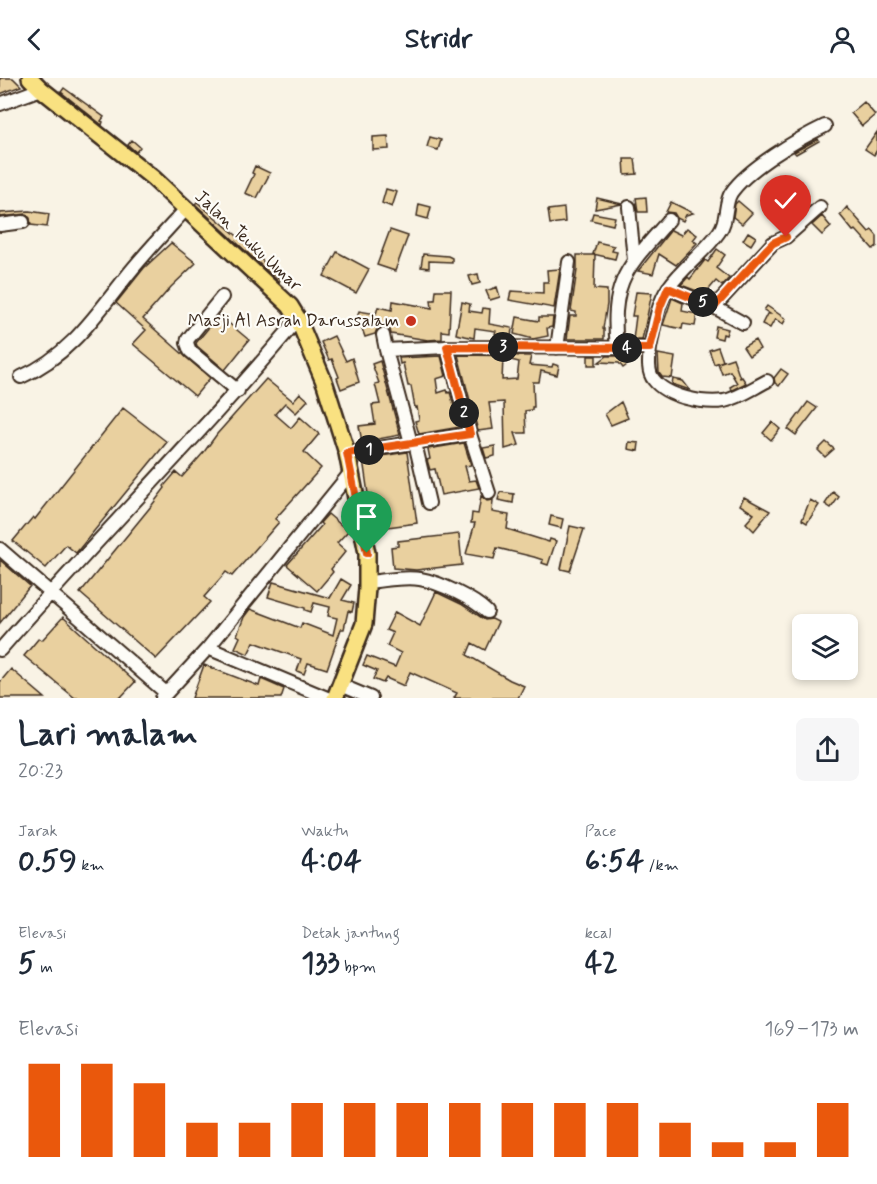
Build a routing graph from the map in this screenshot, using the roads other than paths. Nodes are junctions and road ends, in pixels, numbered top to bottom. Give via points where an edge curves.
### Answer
1 (36, 84) edge
2 (0, 104) edge
3 (825, 126) dead end
4 (629, 207) dead end
5 (820, 207) dead end
6 (186, 209) junction
7 (669, 220) dead end
8 (23, 222) dead end
9 (0, 225) edge
10 (634, 260) junction
11 (569, 262) dead end
12 (668, 288) junction
13 (222, 297) dead end
14 (714, 307) junction
15 (298, 319) junction
16 (742, 323) dead end
17 (383, 335) dead end
18 (447, 347) junction
19 (557, 348) junction
20 (618, 348) junction
21 (650, 348) junction
22 (387, 350) junction
23 (21, 377) dead end
24 (767, 381) dead end
25 (238, 391) junction
26 (470, 434) junction
27 (413, 443) junction
28 (347, 453) junction
29 (351, 472) junction
30 (489, 493) dead end
31 (429, 503) dead end
32 (0, 549) edge
33 (367, 582) junction
34 (50, 592) junction
35 (487, 612) dead end
36 (208, 648) junction
37 (0, 650) edge
38 (337, 691) edge
39 (164, 696) edge
40 (327, 698) edge
41 (371, 698) edge

1 - 2 street
1 - 6 main road, Jalan Teuku Umar
3 - 12 street via 791,144 738,184 729,197 720,232
4 - 10 street
5 - 14 street via 786,237 773,243
6 - 15 main road, Jalan Teuku Umar via 290,306
6 - 23 street via 78,336 50,361
7 - 10 street
8 - 9 street
10 - 20 street via 619,289 614,319
11 - 19 street
12 - 14 street
12 - 21 street
13 - 25 street via 187,343 190,351
14 - 16 street
15 - 25 street
15 - 28 main road, Jalan Teuku Umar via 325,384
17 - 22 street
18 - 19 street
18 - 22 street
18 - 26 street
19 - 20 street
20 - 21 street
21 - 24 street via 652,380 686,398 724,401
22 - 27 street
25 - 34 street
26 - 27 street
26 - 30 street
27 - 28 street
27 - 31 street
28 - 29 main road, Jalan Teuku Umar
29 - 33 main road, Jalan Teuku Umar via 367,553
29 - 36 street
32 - 34 street
33 - 35 street via 409,578 428,581 469,599
33 - 38 main road, Jalan Teuku Umar via 364,624
34 - 37 street
34 - 39 street
36 - 39 street
36 - 40 street
38 - 41 street

